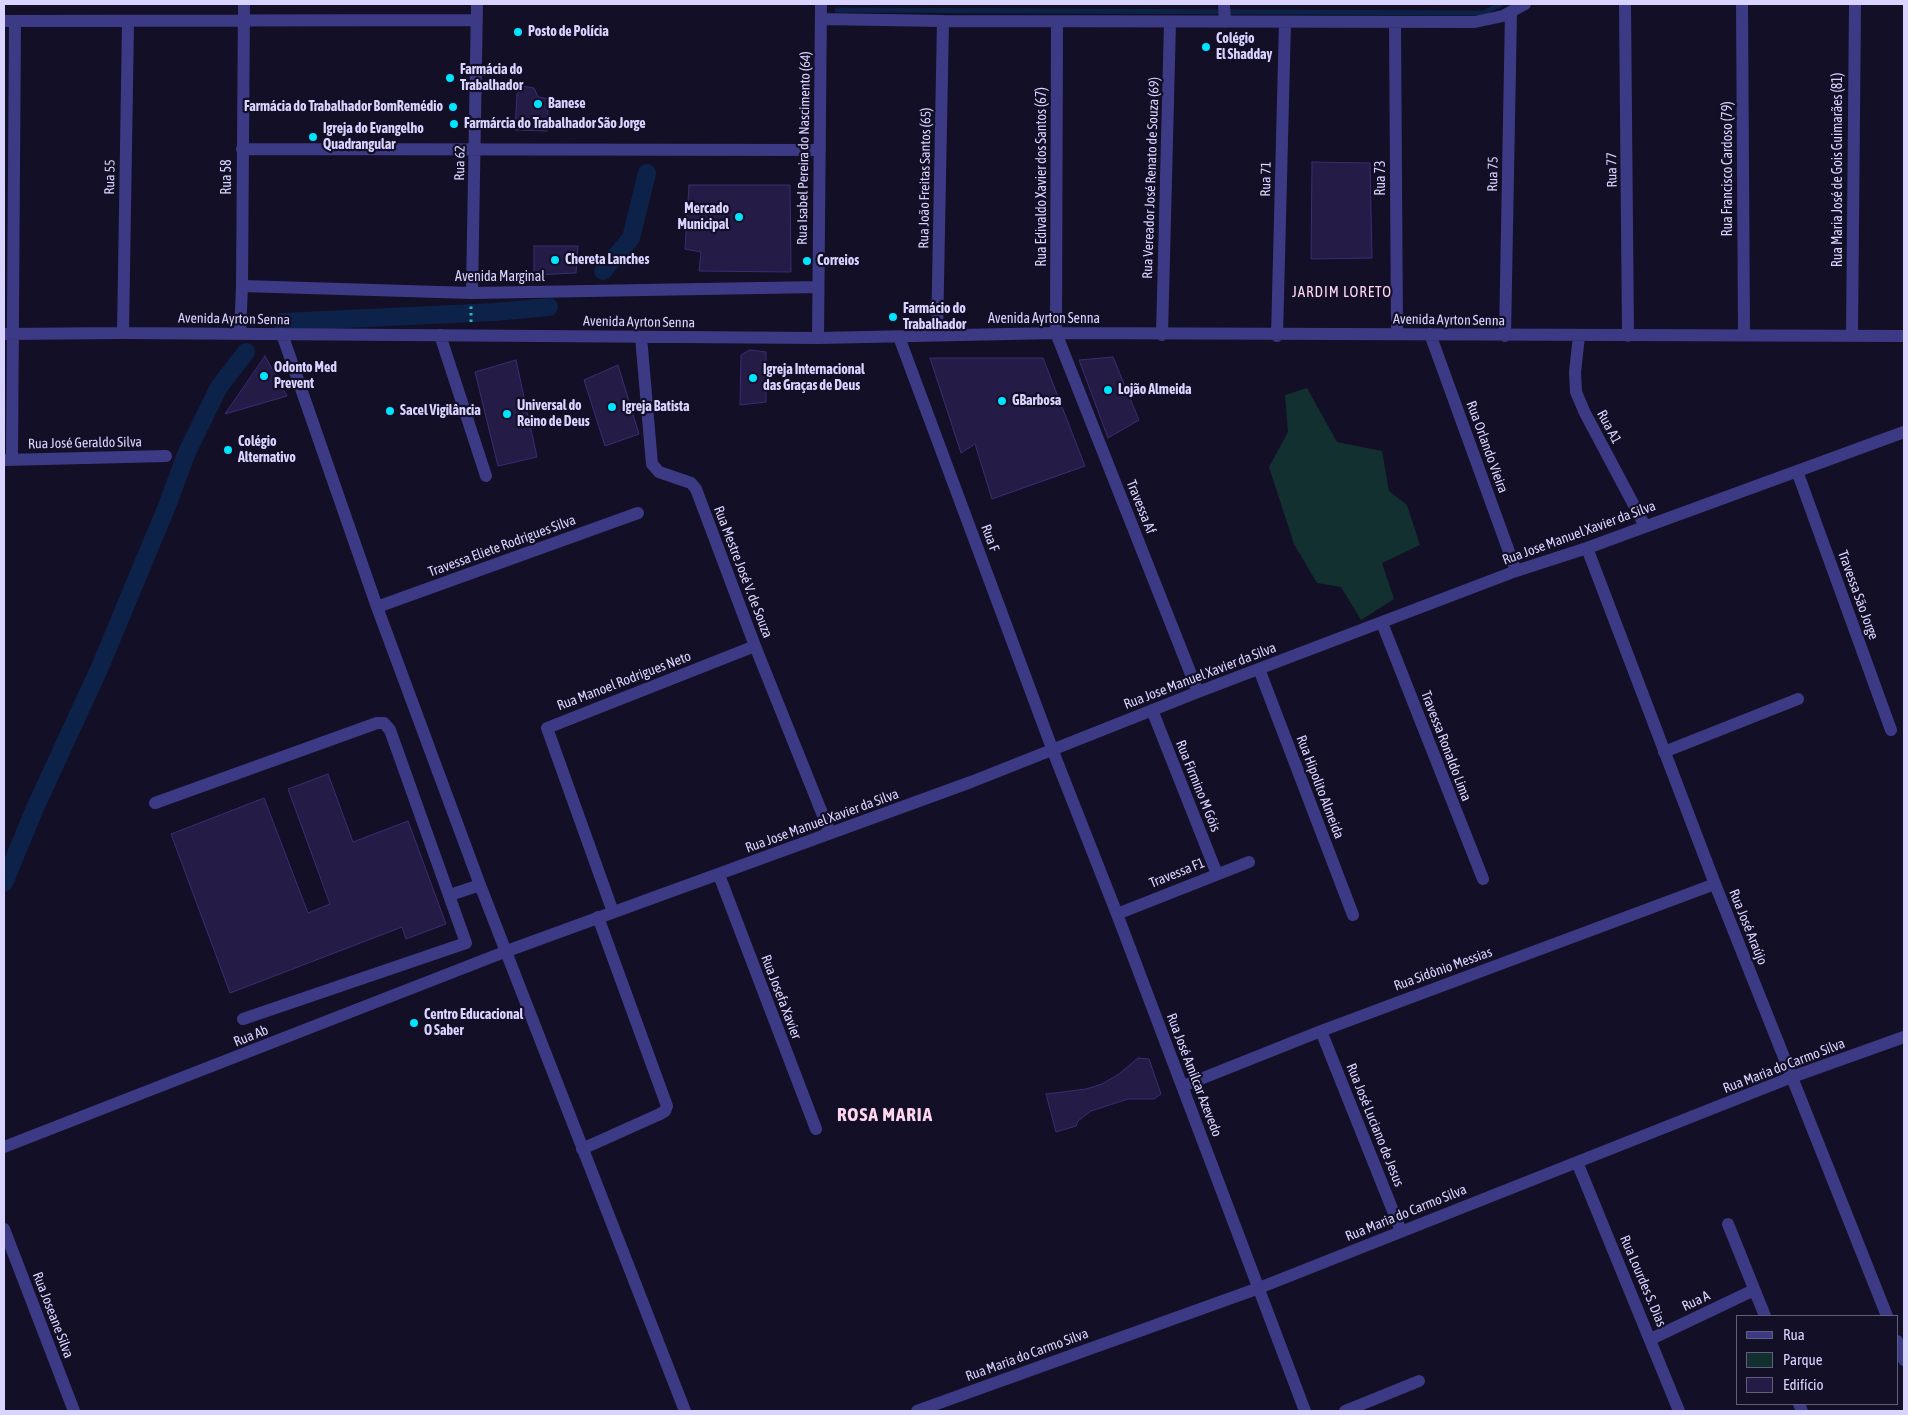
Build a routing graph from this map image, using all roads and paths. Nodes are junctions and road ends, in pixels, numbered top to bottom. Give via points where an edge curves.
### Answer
1 (244, 4) edge
2 (477, 4) edge
3 (821, 4) edge
4 (1224, 4) edge
5 (1526, 4) edge
6 (1625, 4) edge
7 (1742, 4) edge
8 (1855, 4) edge
9 (1511, 12) junction
10 (821, 19) junction
11 (476, 20) junction
12 (9, 21) edge
13 (245, 21) junction
14 (943, 21) junction
15 (128, 22) junction
16 (1058, 22) junction
17 (1170, 22) junction
18 (1225, 22) junction
19 (1285, 22) junction
20 (1395, 22) junction
21 (475, 148) junction
22 (242, 149) junction
23 (820, 150) junction
24 (242, 286) junction
25 (818, 287) junction
26 (472, 295) junction
27 (470, 332) dead end
28 (9, 333) edge
29 (123, 333) junction
30 (1056, 333) junction
31 (1397, 333) junction
32 (240, 334) junction
33 (282, 334) junction
34 (1430, 334) junction
35 (1744, 334) junction
36 (440, 335) junction
37 (937, 335) junction
38 (1162, 335) junction
39 (1277, 336) junction
40 (1505, 336) junction
41 (1579, 336) junction
42 (1628, 336) junction
43 (1852, 336) junction
44 (1904, 336) edge
45 (641, 337) junction
46 (899, 337) junction
47 (818, 338) junction
48 (1904, 432) edge
49 (166, 456) dead end
50 (8, 460) edge
51 (1797, 471) junction
52 (486, 476) dead end
53 (638, 513) dead end
54 (1645, 526) junction
55 (1587, 548) junction
56 (1516, 571) junction
57 (377, 607) junction
58 (1382, 623) junction
59 (755, 646) junction
60 (1259, 669) junction
61 (1198, 692) junction
62 (1798, 699) dead end
63 (1152, 710) junction
64 (1891, 730) dead end
65 (1053, 751) junction
66 (1664, 752) junction
67 (155, 803) dead end
68 (830, 833) junction
69 (1249, 862) dead end
70 (1217, 874) junction
71 (719, 875) junction
72 (1483, 880) dead end
73 (1715, 884) junction
74 (480, 885) junction
75 (450, 895) junction
76 (613, 912) junction
77 (1117, 914) junction
78 (1353, 916) dead end
79 (598, 917) junction
80 (508, 951) junction
81 (243, 1019) dead end
82 (1321, 1031) junction
83 (1904, 1037) edge
84 (1792, 1077) junction
85 (1182, 1086) junction
86 (816, 1129) dead end
87 (4, 1148) edge
88 (582, 1149) junction
89 (1577, 1162) junction
90 (1728, 1224) dead end
91 (4, 1228) edge
92 (1401, 1230) junction
93 (1259, 1288) junction
94 (1754, 1290) junction
95 (1765, 1315) edge
96 (1887, 1315) edge
97 (1651, 1339) junction
98 (1898, 1344) edge
99 (1904, 1360) edge
100 (1419, 1381) dead end
101 (74, 1411) edge
102 (685, 1411) edge
103 (917, 1411) edge
104 (1305, 1411) edge
105 (1345, 1411) edge
106 (1680, 1411) edge

1 - 13 street, Rua 58
2 - 11 street, Rua 62
3 - 10 street, Rua Isabel Pereira do Nascimento (64)
4 - 18 street
5 - 9 street
6 - 42 street, Rua 77
7 - 35 street, Rua Francisco Cardoso (79)
8 - 43 street, Rua Maria José de Gois Guimarães (81)
9 - 20 street via 1493,20 1475,22
9 - 40 street, Rua 75
10 - 14 street
10 - 23 street, Rua Isabel Pereira do Nascimento (64)
11 - 13 street
11 - 21 street, Rua 62
12 - 15 street
12 - 28 street
13 - 15 street
13 - 22 street, Rua 58
14 - 16 street
14 - 37 street, Rua João Freitas Santos (65)
15 - 29 street, Rua 55
16 - 17 street
16 - 30 street, Rua Edivaldo Xavier dos Santos (67)
17 - 18 street
17 - 38 street, Rua Vereador José Renato de Souza (69)
18 - 19 street
19 - 20 street
19 - 39 street, Rua 71
20 - 31 street, Rua 73
21 - 22 street
21 - 23 street
21 - 26 street, Rua 62
22 - 24 street, Rua 58
23 - 25 street, Rua Isabel Pereira do Nascimento (64)
24 - 26 street, Avenida Marginal
24 - 32 street, Rua 58
25 - 26 street, Avenida Marginal
25 - 47 street, Rua Isabel Pereira do Nascimento (64)
26 - 27 path
28 - 29 street, Avenida Ayrton Senna
28 - 50 street
29 - 32 street, Avenida Ayrton Senna
30 - 37 street, Avenida Ayrton Senna
30 - 38 street, Avenida Ayrton Senna
30 - 61 street, Travessa Af
31 - 34 street, Avenida Ayrton Senna
31 - 39 street, Avenida Ayrton Senna
32 - 33 street, Avenida Ayrton Senna
33 - 36 street, Avenida Ayrton Senna
33 - 57 street
34 - 40 street, Avenida Ayrton Senna
34 - 56 street, Rua Orlando Vieira
35 - 42 street, Avenida Ayrton Senna
35 - 43 street, Avenida Ayrton Senna
36 - 45 street, Avenida Ayrton Senna
36 - 52 street
37 - 46 street, Avenida Ayrton Senna
38 - 39 street, Avenida Ayrton Senna
40 - 41 street, Avenida Ayrton Senna
41 - 42 street, Avenida Ayrton Senna
41 - 54 street, Rua A1 via 1576,392
43 - 44 street, Avenida Ayrton Senna
45 - 47 street, Avenida Ayrton Senna
45 - 59 street, Rua Mestre José V. de Souza via 652,464 659,472 691,483 696,489
46 - 47 street, Avenida Ayrton Senna
46 - 65 street, Rua F
48 - 51 street, Rua Jose Manuel Xavier da Silva
49 - 50 street, Rua José Geraldo Silva
51 - 54 street, Rua Jose Manuel Xavier da Silva
51 - 64 street, Travessa São Jorge
53 - 57 street, Travessa Eliete Rodrigues Silva
54 - 55 street, Rua Jose Manuel Xavier da Silva
55 - 56 street, Rua Jose Manuel Xavier da Silva
55 - 66 street, Rua José Araújo
56 - 58 street, Rua Jose Manuel Xavier da Silva
57 - 74 street
58 - 60 street, Rua Jose Manuel Xavier da Silva
58 - 72 street, Travessa Ronaldo Lima
59 - 68 street, Rua Mestre José V. de Souza
59 - 76 street, Rua Manoel Rodrigues Neto via 547,728
60 - 61 street, Rua Jose Manuel Xavier da Silva
60 - 78 street, Rua Hipolito Almeida
61 - 63 street, Rua Jose Manuel Xavier da Silva
62 - 66 street
63 - 65 street, Rua Jose Manuel Xavier da Silva
63 - 70 street, Rua Firmino M Góis
65 - 68 street, Rua Jose Manuel Xavier da Silva
65 - 77 street, Rua José Amilcar Azevedo
66 - 73 street, Rua José Araújo
67 - 75 street via 384,723 390,730
68 - 71 street, Rua Jose Manuel Xavier da Silva
69 - 70 street, Travessa F1
70 - 77 street, Travessa F1
71 - 76 street, Rua Jose Manuel Xavier da Silva
71 - 86 street, Rua Josefa Xavier
73 - 82 street, Rua Sidônio Messias
73 - 84 street, Rua José Araújo
74 - 75 street
74 - 80 street
75 - 81 street via 465,945
76 - 79 street, Rua Jose Manuel Xavier da Silva
77 - 85 street, Rua José Amilcar Azevedo
79 - 80 street, Rua Jose Manuel Xavier da Silva
79 - 88 street via 667,1106 660,1114
80 - 87 street, Rua Ab
80 - 88 street
82 - 85 street, Rua Sidônio Messias
82 - 92 street, Rua José Luciano de Jesus
83 - 84 street, Rua Maria do Carmo Silva
84 - 89 street, Rua Maria do Carmo Silva
84 - 96 street, Rua José Araújo
85 - 93 street, Rua José Amilcar Azevedo
88 - 102 street
89 - 92 street, Rua Maria do Carmo Silva
89 - 97 street, Rua Lourdes S. Dias
90 - 94 street
91 - 101 street, Rua Joseane Silva
92 - 93 street, Rua Maria do Carmo Silva
93 - 103 street, Rua Maria do Carmo Silva
93 - 104 street, Rua José Amilcar Azevedo
94 - 95 street
94 - 97 street, Rua A
97 - 106 street, Rua Lourdes S. Dias
98 - 99 street
100 - 105 street

